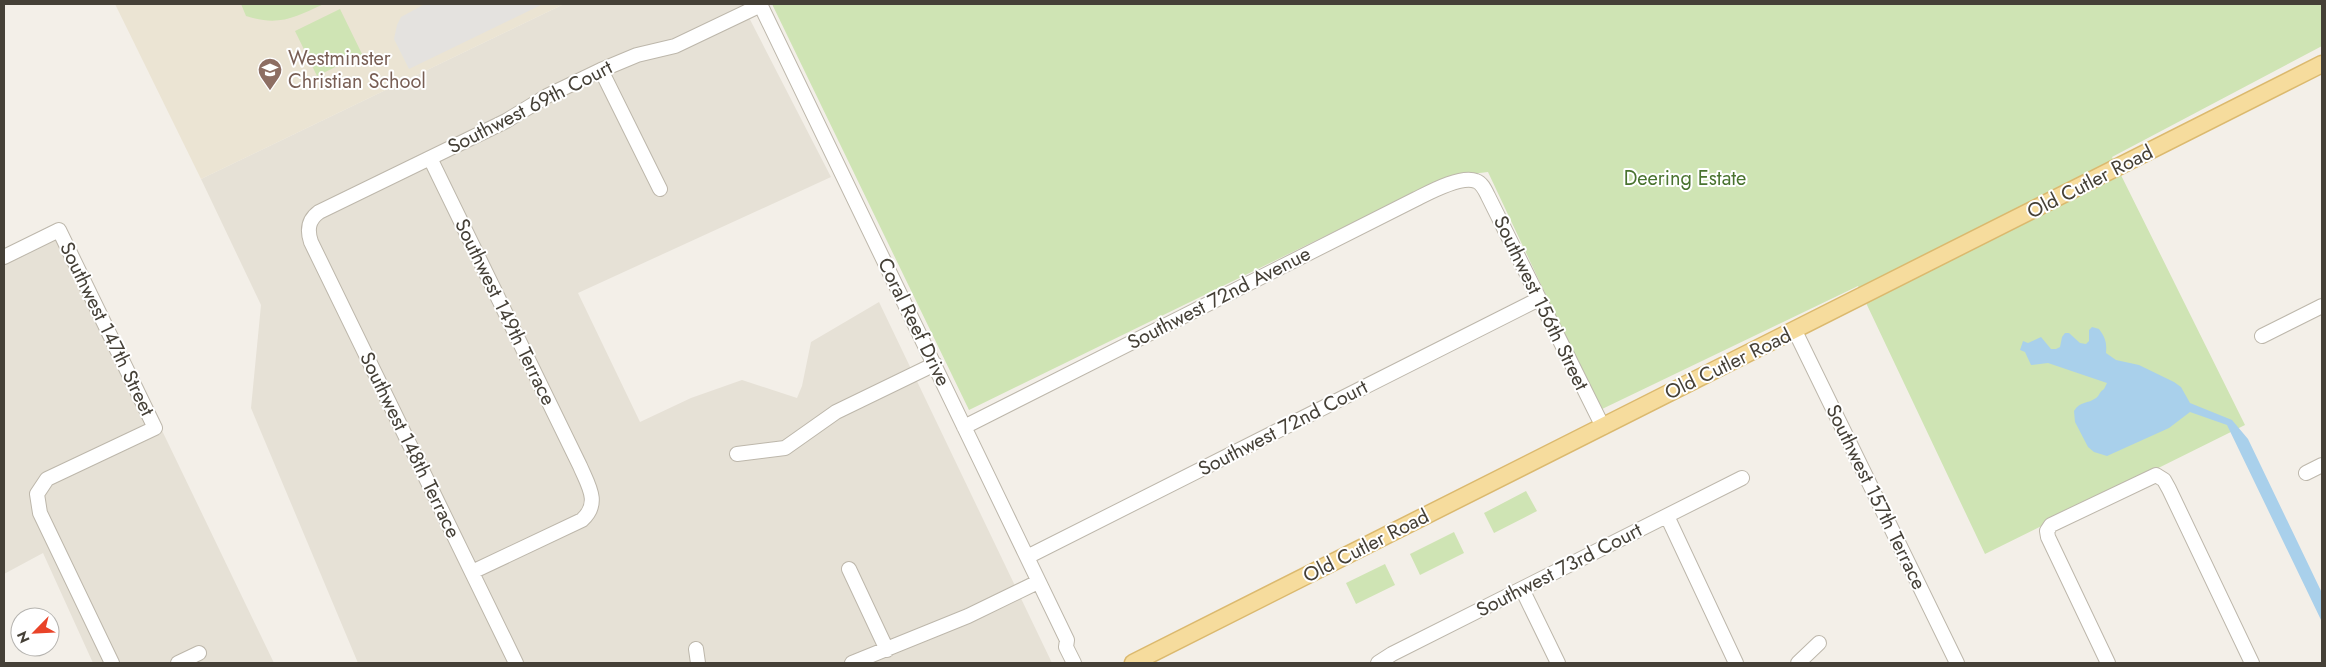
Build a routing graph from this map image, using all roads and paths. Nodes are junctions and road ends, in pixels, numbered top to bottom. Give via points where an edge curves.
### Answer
1 (760, 4) edge
2 (2322, 64) edge
3 (601, 70) junction
4 (430, 158) junction
5 (1477, 181) joint
6 (660, 189) dead end
7 (309, 225) joint
8 (4, 257) edge
9 (1539, 299) junction
10 (2322, 306) edge
11 (1795, 331) junction
12 (2262, 336) dead end
13 (935, 364) junction
14 (964, 427) junction
15 (1603, 427) junction
16 (737, 454) dead end
17 (2322, 465) edge
18 (2306, 473) dead end
19 (1742, 478) dead end
20 (1667, 516) junction
21 (1027, 557) junction
22 (849, 569) dead end
23 (472, 572) junction
24 (1038, 582) junction
25 (1522, 589) junction
26 (1067, 640) junction
27 (1819, 643) dead end
28 (696, 649) dead end
29 (886, 650) junction
30 (199, 653) dead end
31 (112, 663) edge
32 (178, 663) edge
33 (516, 663) edge
34 (698, 663) edge
35 (852, 663) edge
36 (1074, 663) edge
37 (1084, 663) edge
38 (1133, 663) edge
39 (1378, 663) edge
40 (1558, 663) edge
41 (1736, 663) edge
42 (1798, 663) edge
43 (1957, 663) edge
44 (2108, 663) edge
45 (2252, 663) edge

1 - 3 street, Southwest 69th Court via 670,48 639,54
1 - 13 street, Coral Reef Drive
2 - 11 main road, Old Cutler Road
3 - 4 street, Southwest 69th Court
3 - 6 street
4 - 7 street, Southwest 69th Court via 319,212
4 - 23 street, Southwest 149th Terrace via 580,466 593,499 587,515 575,523
5 - 9 street, Southwest 156th Street via 1488,196
5 - 14 street, Southwest 72nd Avenue via 1454,183 1416,199
7 - 23 street, Southwest 148th Terrace via 311,242
8 - 31 street, Southwest 147th Street via 60,230 155,428 47,479 37,494 40,513
9 - 15 street, Southwest 156th Street
9 - 21 street, Southwest 72nd Court
10 - 12 street
11 - 15 main road, Old Cutler Road
11 - 43 street, Southwest 157th Terrace
13 - 14 street, Coral Reef Drive
13 - 16 street via 834,414 785,448
14 - 21 street, Coral Reef Drive
15 - 38 main road, Old Cutler Road
17 - 18 street
19 - 20 street, Southwest 73rd Court
20 - 25 street, Southwest 73rd Court
20 - 41 street
21 - 24 street, Coral Reef Drive
22 - 29 street
23 - 33 street, Southwest 148th Terrace
24 - 26 street, Coral Reef Drive
24 - 29 street
25 - 39 street, Southwest 73rd Court
25 - 40 street
26 - 36 street, Coral Reef Drive via 1066,647
26 - 37 street, Coral Reef Drive
27 - 42 street
28 - 34 street
29 - 35 street
30 - 32 street
44 - 45 street via 2047,533 2052,525 2154,476 2160,477 2167,485

